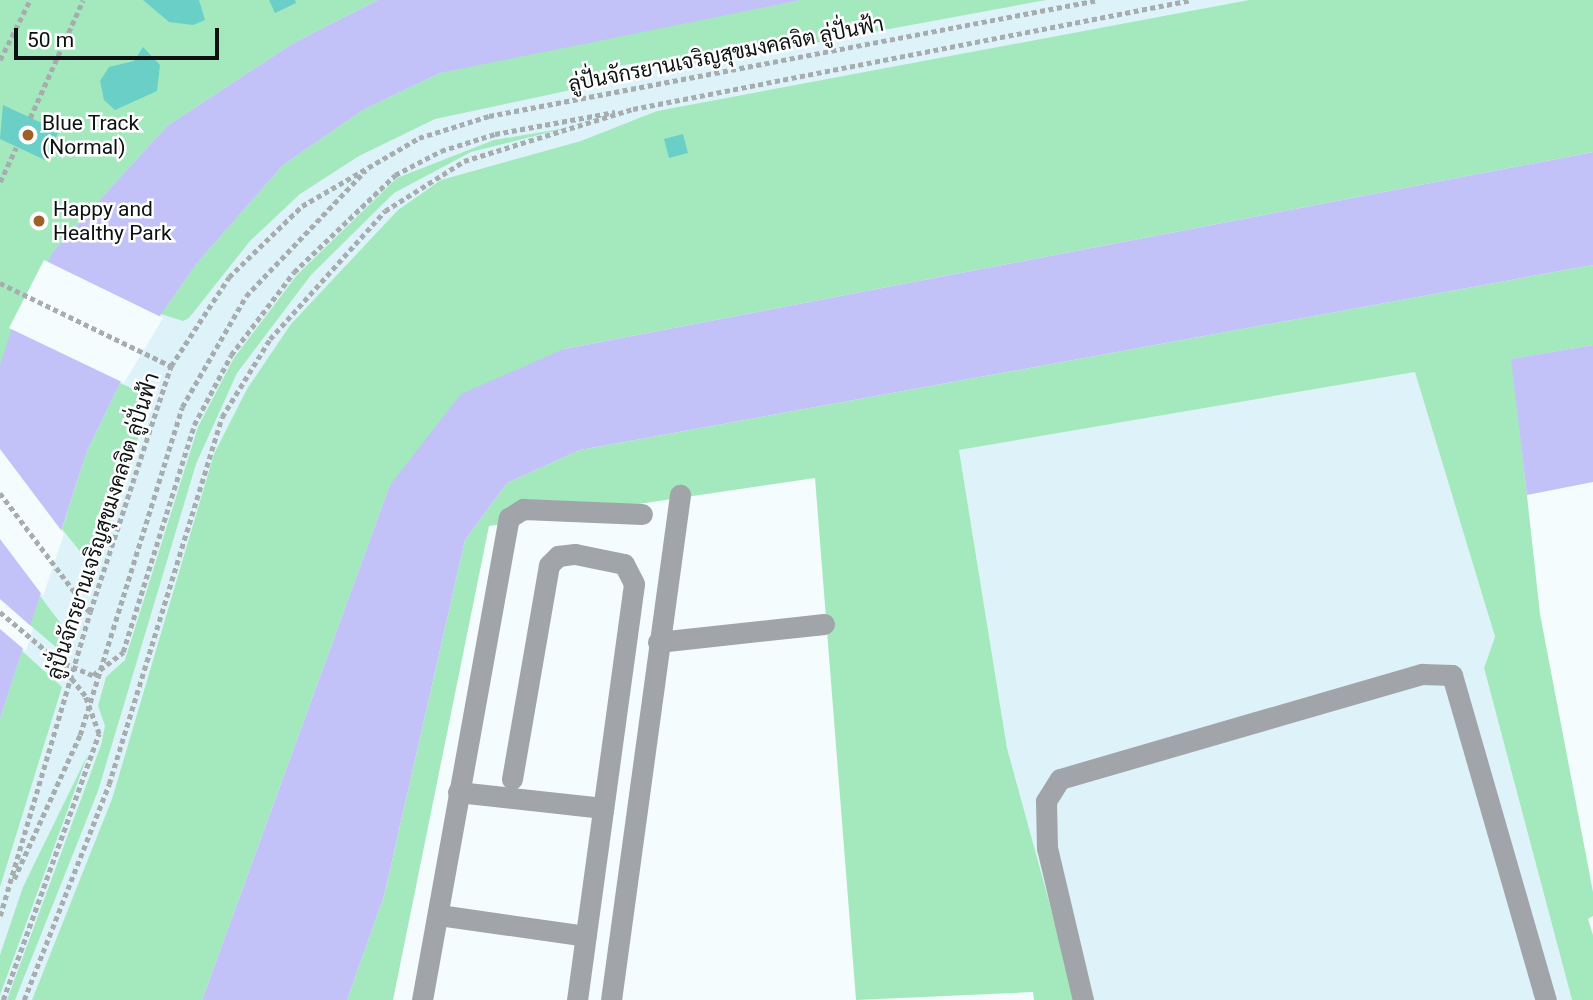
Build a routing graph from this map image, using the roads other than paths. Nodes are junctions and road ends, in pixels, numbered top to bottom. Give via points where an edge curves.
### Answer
1 (680, 495) dead end
2 (642, 514) dead end
3 (824, 624) dead end
4 (658, 642) junction
5 (512, 779) dead end
6 (458, 792) junction
7 (603, 808) junction
8 (439, 915) junction
9 (586, 936) junction
10 (422, 1000) edge
11 (577, 1000) edge
12 (611, 1000) edge
13 (1083, 1000) edge
14 (1546, 1000) edge

1 - 4 lane
2 - 6 lane via 523,509 509,518
3 - 4 lane
4 - 12 lane
5 - 7 lane via 549,565 558,556 575,554 624,564 634,584
6 - 7 lane
6 - 8 lane
7 - 9 lane
8 - 9 lane
8 - 10 lane
9 - 11 lane
13 - 14 lane via 1047,848 1046,801 1060,779 1422,674 1452,675

